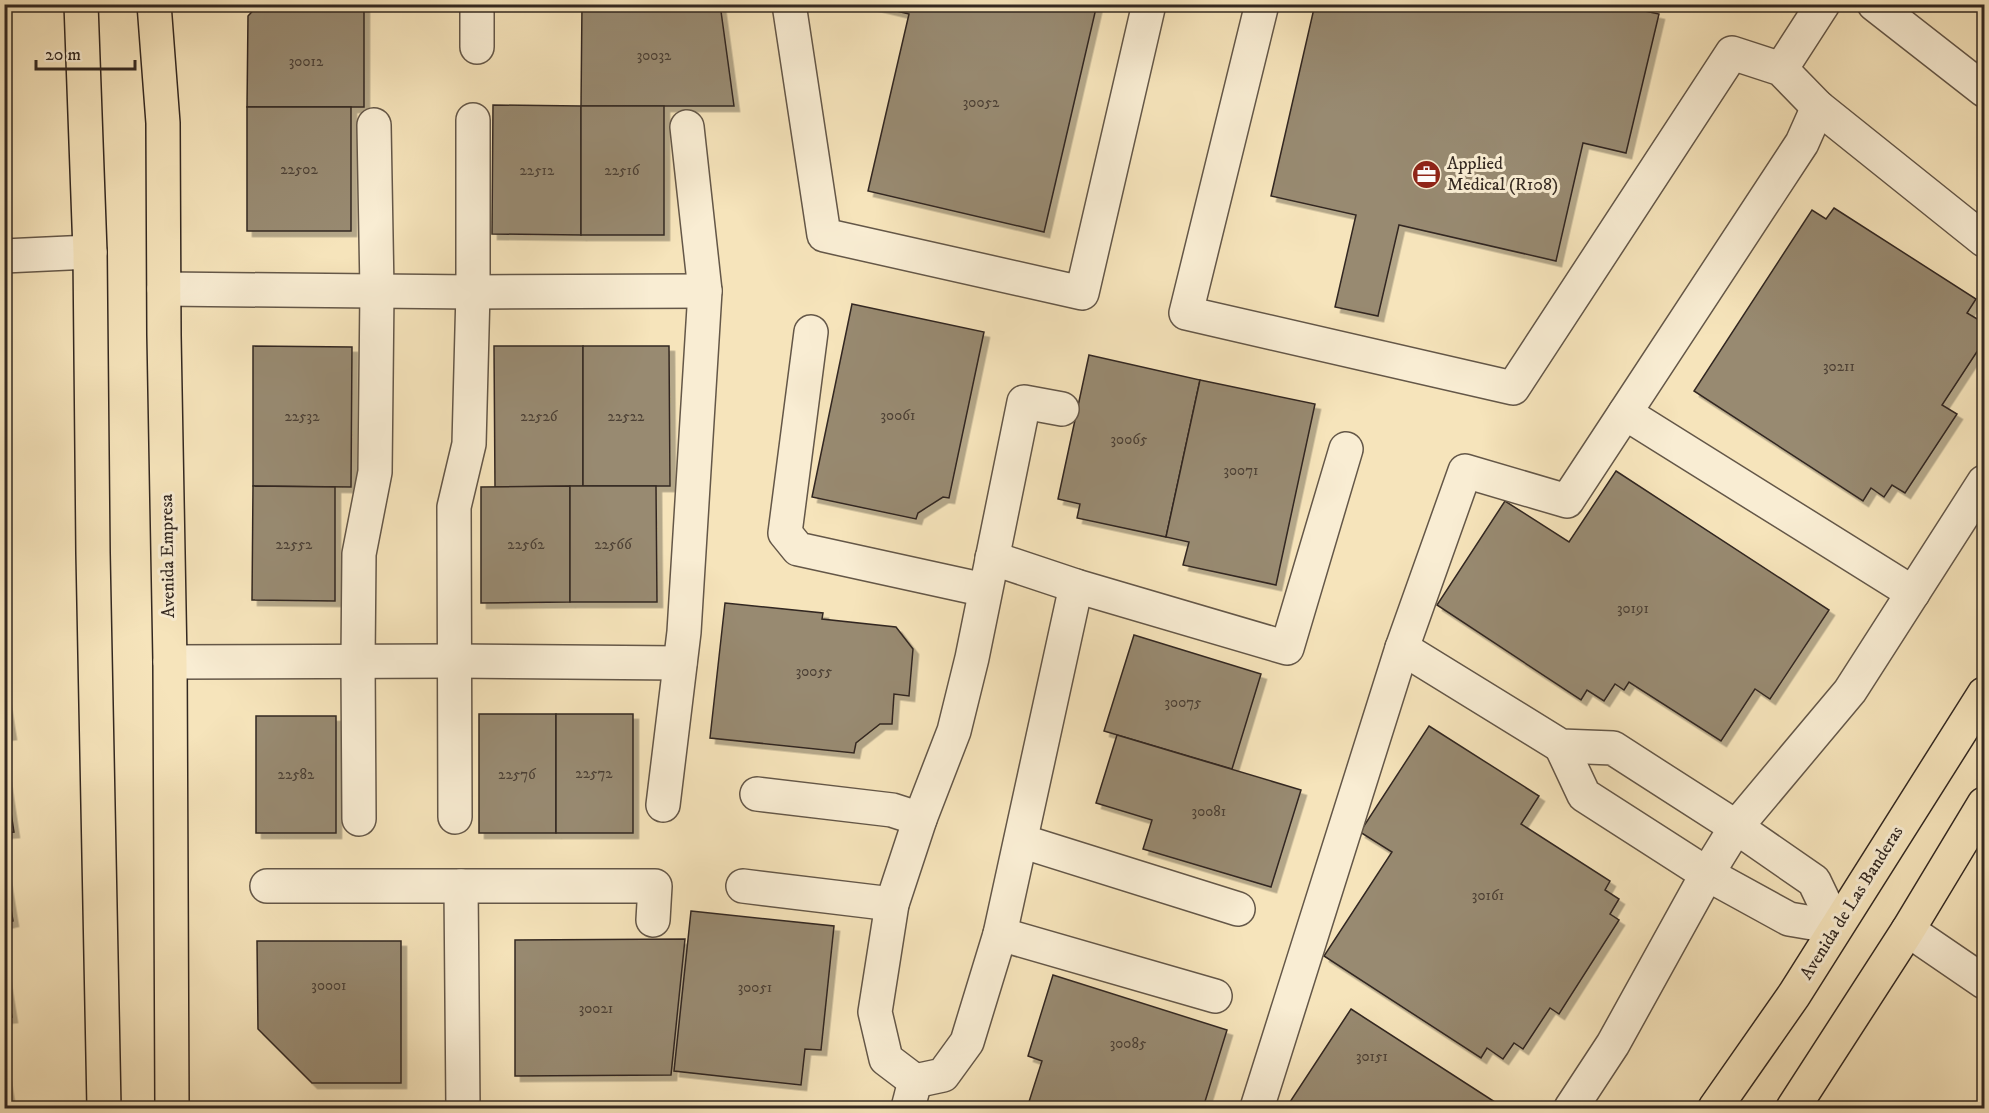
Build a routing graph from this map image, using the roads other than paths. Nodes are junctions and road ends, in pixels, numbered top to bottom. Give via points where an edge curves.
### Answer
1 (81, 4) edge
2 (154, 4) edge
3 (477, 4) edge
4 (789, 4) edge
5 (1149, 4) edge
6 (1262, 4) edge
7 (1823, 4) edge
8 (1874, 4) edge
9 (477, 47) dead end
10 (1781, 69) junction
11 (1984, 90) edge
12 (1818, 107) junction
13 (473, 120) dead end
14 (374, 125) dead end
15 (687, 127) dead end
16 (1984, 240) edge
17 (90, 252) junction
18 (4, 256) edge
19 (164, 289) junction
20 (377, 291) junction
21 (705, 291) junction
22 (473, 292) junction
23 (811, 332) dead end
24 (1062, 409) dead end
25 (1625, 413) junction
26 (1346, 449) dead end
27 (1984, 482) edge
28 (992, 558) junction
29 (1076, 586) junction
30 (985, 590) junction
31 (1913, 593) junction
32 (1402, 648) junction
33 (358, 661) junction
34 (454, 661) junction
35 (170, 662) junction
36 (680, 663) junction
37 (1984, 694) edge
38 (1561, 746) junction
39 (757, 794) dead end
40 (1984, 804) edge
41 (663, 805) dead end
42 (455, 817) dead end
43 (359, 819) dead end
44 (920, 819) junction
45 (1736, 827) junction
46 (1021, 841) junction
47 (1707, 874) junction
48 (267, 886) dead end
49 (461, 886) junction
50 (743, 886) dead end
51 (892, 904) junction
52 (1239, 909) dead end
53 (653, 920) dead end
54 (1836, 927) junction
55 (1908, 930) junction
56 (1000, 934) junction
57 (1984, 982) edge
58 (1215, 996) dead end
59 (911, 1095) edge
60 (104, 1108) edge
61 (172, 1108) edge
62 (463, 1108) edge
63 (1257, 1108) edge
64 (1571, 1108) edge
65 (1715, 1108) edge
66 (1793, 1108) edge

1 - 17 main road
2 - 19 main road, Avenida Empresa via 163,123
3 - 9 street
4 - 5 street via 824,235 1082,293
6 - 10 street via 1186,313 1513,388 1732,53
7 - 10 street
8 - 11 street
10 - 12 street
12 - 16 street
12 - 25 street via 1802,143
13 - 22 street
14 - 20 street
15 - 21 street
17 - 18 street
17 - 60 main road
19 - 20 street
19 - 35 main road, Avenida Empresa
20 - 22 street
20 - 33 street via 375,472 359,554
21 - 22 street
21 - 36 street
22 - 34 street via 469,444 454,507
23 - 30 street via 785,533 798,549
24 - 28 street via 1024,402
25 - 31 street
25 - 32 street via 1567,501 1465,471
26 - 29 street via 1287,648
27 - 31 street
28 - 29 street
28 - 30 street
29 - 46 street
30 - 44 street via 954,731
31 - 45 street via 1850,691
32 - 38 street
32 - 63 street
33 - 34 street
33 - 35 street
33 - 43 street
34 - 36 street
34 - 42 street
35 - 61 main road, Avenida Empresa
36 - 41 street
37 - 54 main road, Avenida de Las Banderas
38 - 45 street via 1613,748
38 - 47 street via 1584,795
39 - 44 street via 892,810
40 - 55 main road
44 - 51 street
45 - 47 street
45 - 54 street via 1814,881
46 - 52 street
46 - 56 street
47 - 54 street via 1789,919
47 - 64 street via 1612,1044
48 - 49 street
49 - 53 street via 655,886
49 - 62 street
50 - 51 street
51 - 59 street via 874,1012 886,1059
54 - 65 main road, Avenida de Las Banderas
55 - 57 street
55 - 66 main road
56 - 58 street
56 - 59 street via 967,1042 943,1075

